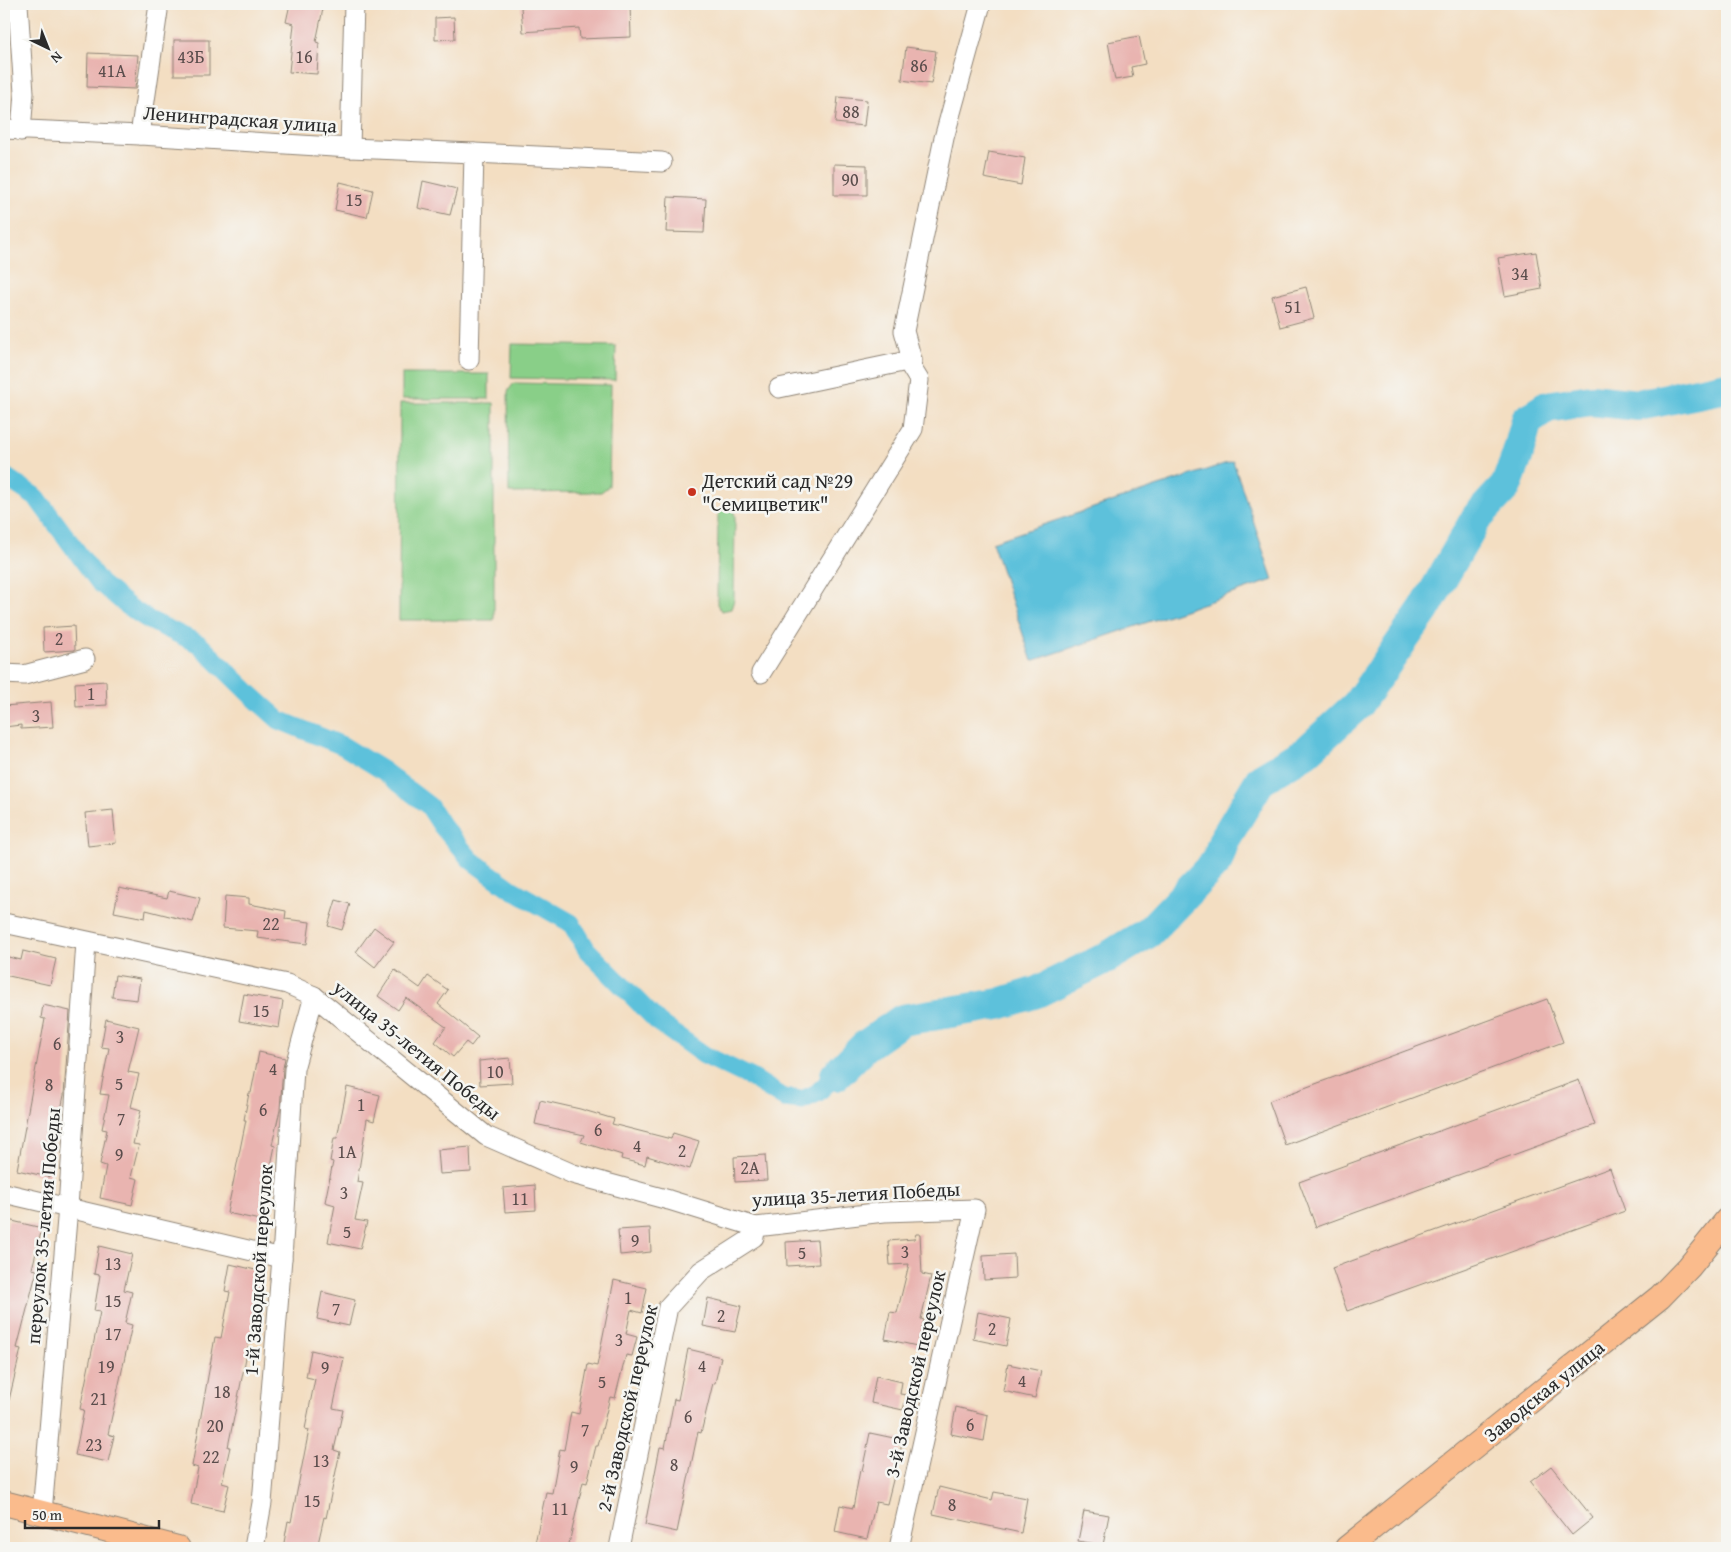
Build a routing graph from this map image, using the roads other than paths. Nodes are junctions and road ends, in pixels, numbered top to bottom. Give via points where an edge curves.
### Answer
1 (18, 4) edge
2 (354, 4) edge
3 (982, 4) edge
4 (158, 11) dead end
5 (12, 130) edge
6 (140, 135) junction
7 (350, 148) junction
8 (474, 154) junction
9 (662, 162) dead end
10 (469, 360) dead end
11 (912, 360) junction
12 (779, 388) dead end
13 (85, 659) dead end
14 (761, 673) dead end
15 (4, 674) edge
16 (4, 923) edge
17 (86, 942) junction
18 (314, 996) junction
19 (4, 1193) edge
20 (68, 1206) junction
21 (975, 1209) joint
22 (1727, 1220) edge
23 (756, 1227) junction
24 (282, 1258) junction
25 (4, 1503) edge
26 (42, 1513) junction
27 (178, 1548) edge
28 (254, 1548) edge
29 (619, 1548) edge
30 (899, 1548) edge
31 (1347, 1548) edge

1 - 5 street via 24,93
2 - 7 street
3 - 11 street via 944,138 904,331
4 - 6 street
5 - 6 street, Ленинградская улица
6 - 7 street, Ленинградская улица
7 - 8 street, Ленинградская улица
8 - 9 street, Ленинградская улица
8 - 10 street
11 - 12 street
11 - 14 street via 919,380 913,428
13 - 15 street via 24,674
16 - 17 street, улица 35-летия Победы
17 - 18 street, улица 35-летия Победы via 287,984
17 - 20 street, переулок 35-летия Победы
18 - 23 street, улица 35-летия Победы via 486,1136 572,1174
18 - 24 street, 1-й Заводской переулок via 294,1069
19 - 20 street
20 - 24 street
20 - 26 street, переулок 35-летия Победы
21 - 23 street, улица 35-летия Победы via 884,1212
21 - 30 street, 3-й Заводской переулок
22 - 31 main road, Заводская улица via 1660,1297
23 - 29 street, 2-й Заводской переулок via 754,1237 701,1271 668,1307
24 - 28 street, 1-й Заводской переулок via 262,1503
25 - 26 main road
26 - 27 main road

